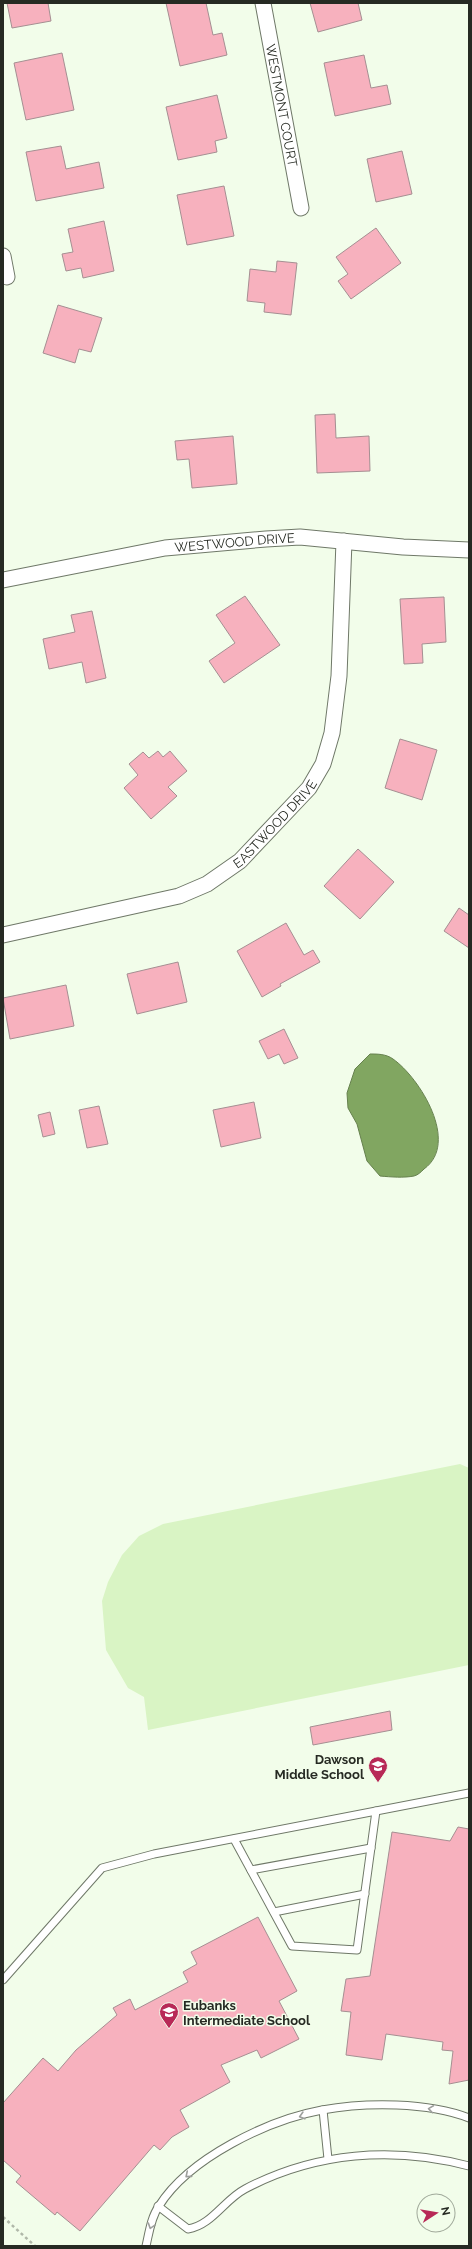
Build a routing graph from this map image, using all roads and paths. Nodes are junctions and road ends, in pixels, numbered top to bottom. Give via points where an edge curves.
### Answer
1 (263, 3) edge
2 (301, 208) dead end
3 (3, 256) edge
4 (7, 277) dead end
5 (344, 541) junction
6 (469, 550) edge
7 (3, 580) edge
8 (3, 935) edge
9 (469, 1793) edge
10 (376, 1811) junction
11 (234, 1839) junction
12 (371, 1848) junction
13 (251, 1870) junction
14 (365, 1894) junction
15 (274, 1912) junction
16 (3, 1980) edge
17 (323, 2110) junction
18 (469, 2118) edge
19 (328, 2159) junction
20 (469, 2166) edge
21 (158, 2206) junction
22 (3, 2217) edge
23 (34, 2246) edge
24 (146, 2246) edge

1 - 2 street, WESTMONT COURT
3 - 4 street
5 - 6 street, WESTWOOD DRIVE
5 - 7 street, WESTWOOD DRIVE via 266,539 165,548
5 - 8 street, EASTWOOD DRIVE via 339,676 332,733 323,764 309,788 240,861 207,884 179,896
9 - 10 lane
10 - 11 lane
10 - 12 lane
11 - 13 lane
11 - 16 lane via 154,1854 102,1868
12 - 13 lane
12 - 14 lane
13 - 15 lane
14 - 15 lane
14 - 15 lane via 357,1950 292,1946
18 -> 17 lane via 446,2111 410,2106 370,2105
17 - 19 lane
17 -> 21 lane via 271,2126 227,2147 178,2182
19 - 20 lane via 342,2156 400,2154 442,2159
19 - 21 lane via 310,2162 279,2173 243,2190 199,2227 188,2229
21 -> 24 lane
22 - 23 path

